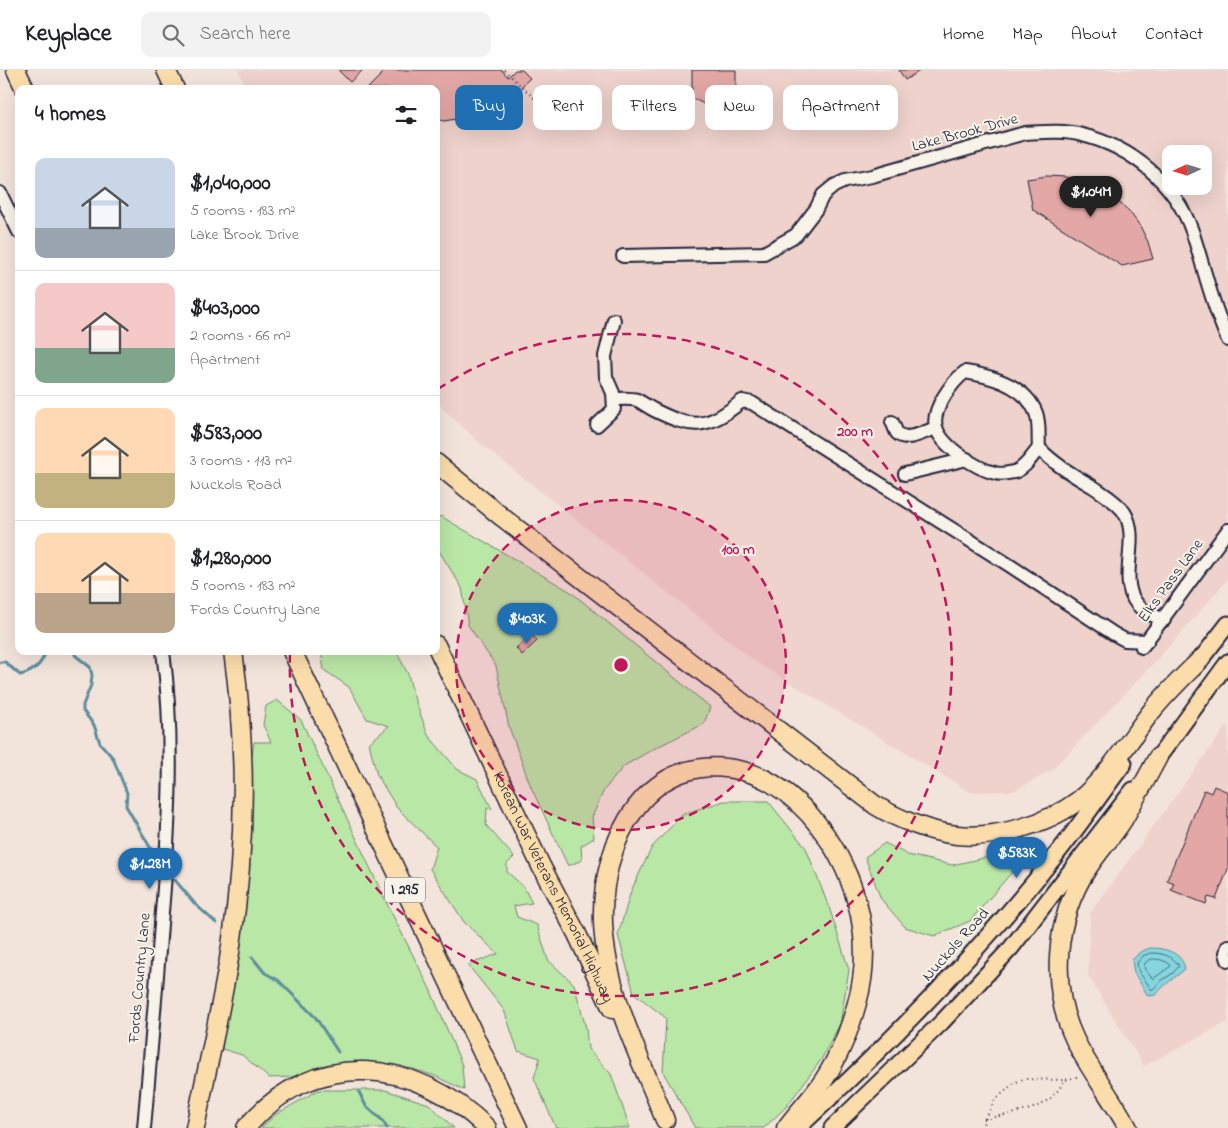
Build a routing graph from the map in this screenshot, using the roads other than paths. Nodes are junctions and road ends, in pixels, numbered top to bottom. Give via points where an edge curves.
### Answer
1 (16, 70) edge
2 (166, 70) edge
3 (23, 85) edge
4 (173, 85) edge
5 (2, 201) edge
6 (15, 225) edge
7 (623, 256) dead end
8 (614, 320) dead end
9 (1228, 340) edge
10 (614, 400) junction
11 (892, 422) dead end
12 (597, 425) dead end
13 (936, 428) junction
14 (1039, 448) junction
15 (966, 459) junction
16 (440, 466) edge
17 (905, 474) dead end
18 (1228, 530) edge
19 (1164, 620) junction
20 (1228, 624) edge
21 (440, 653) edge
22 (163, 655) edge
23 (234, 655) edge
24 (294, 655) edge
25 (1201, 659) junction
26 (1228, 662) edge
27 (1158, 757) junction
28 (1228, 946) edge
29 (1228, 960) edge
30 (667, 1124) edge
31 (144, 1128) edge
32 (195, 1128) edge
33 (246, 1128) edge
34 (487, 1128) edge
35 (518, 1128) edge
36 (786, 1128) edge
37 (798, 1128) edge
38 (832, 1128) edge
39 (1128, 1128) edge

1 - 3 highway
2 - 4 highway
5 - 6 street
7 - 9 street, Lake Brook Drive via 764,253 796,235 823,195 845,181 1025,133 1081,134 1132,156 1176,199 1192,231 1216,312
8 - 10 street via 605,356 606,377
10 - 12 street via 614,409
10 - 19 street, Elks Pass Lane via 635,400 695,424 715,420 742,401 752,403 1125,640 1144,645
11 - 13 street via 902,436 911,437
13 - 14 street via 935,413 955,379 965,372 983,374 1008,384 1026,398 1036,414
13 - 15 street via 947,445
14 - 15 street via 1016,472 996,474
14 - 19 street via 1051,460 1113,500 1124,512 1130,530 1129,579 1134,601 1144,611
15 - 17 street
16 - 25 highway via 875,805 901,819 945,833 989,834 1019,828 1040,821 1079,800 1099,781 1153,709
18 - 19 street, Elks Pass Lane
20 - 25 main road, Nuckols Road
21 - 30 highway, Korean War Veterans Memorial Highway
22 - 31 street, Fords Country Lane via 171,752 169,834
23 - 32 highway via 243,751 240,876 230,956
24 - 35 highway, I 295
25 - 37 main road, Nuckols Road via 1057,854 1006,915 923,1007
26 - 27 main road
27 - 38 main road via 1011,948 942,1022
27 - 39 highway via 1122,822 1075,891 1061,938 1060,988 1065,1014 1075,1041
28 - 29 street
30 - 36 highway via 620,1006 607,960 603,922 605,882 621,829 647,794 683,773 725,768 764,779 789,795 814,820 844,864 862,922 861,984 848,1031 819,1087
33 - 34 highway via 257,1115 291,1089 315,1078 355,1071 395,1075 434,1088 466,1108

